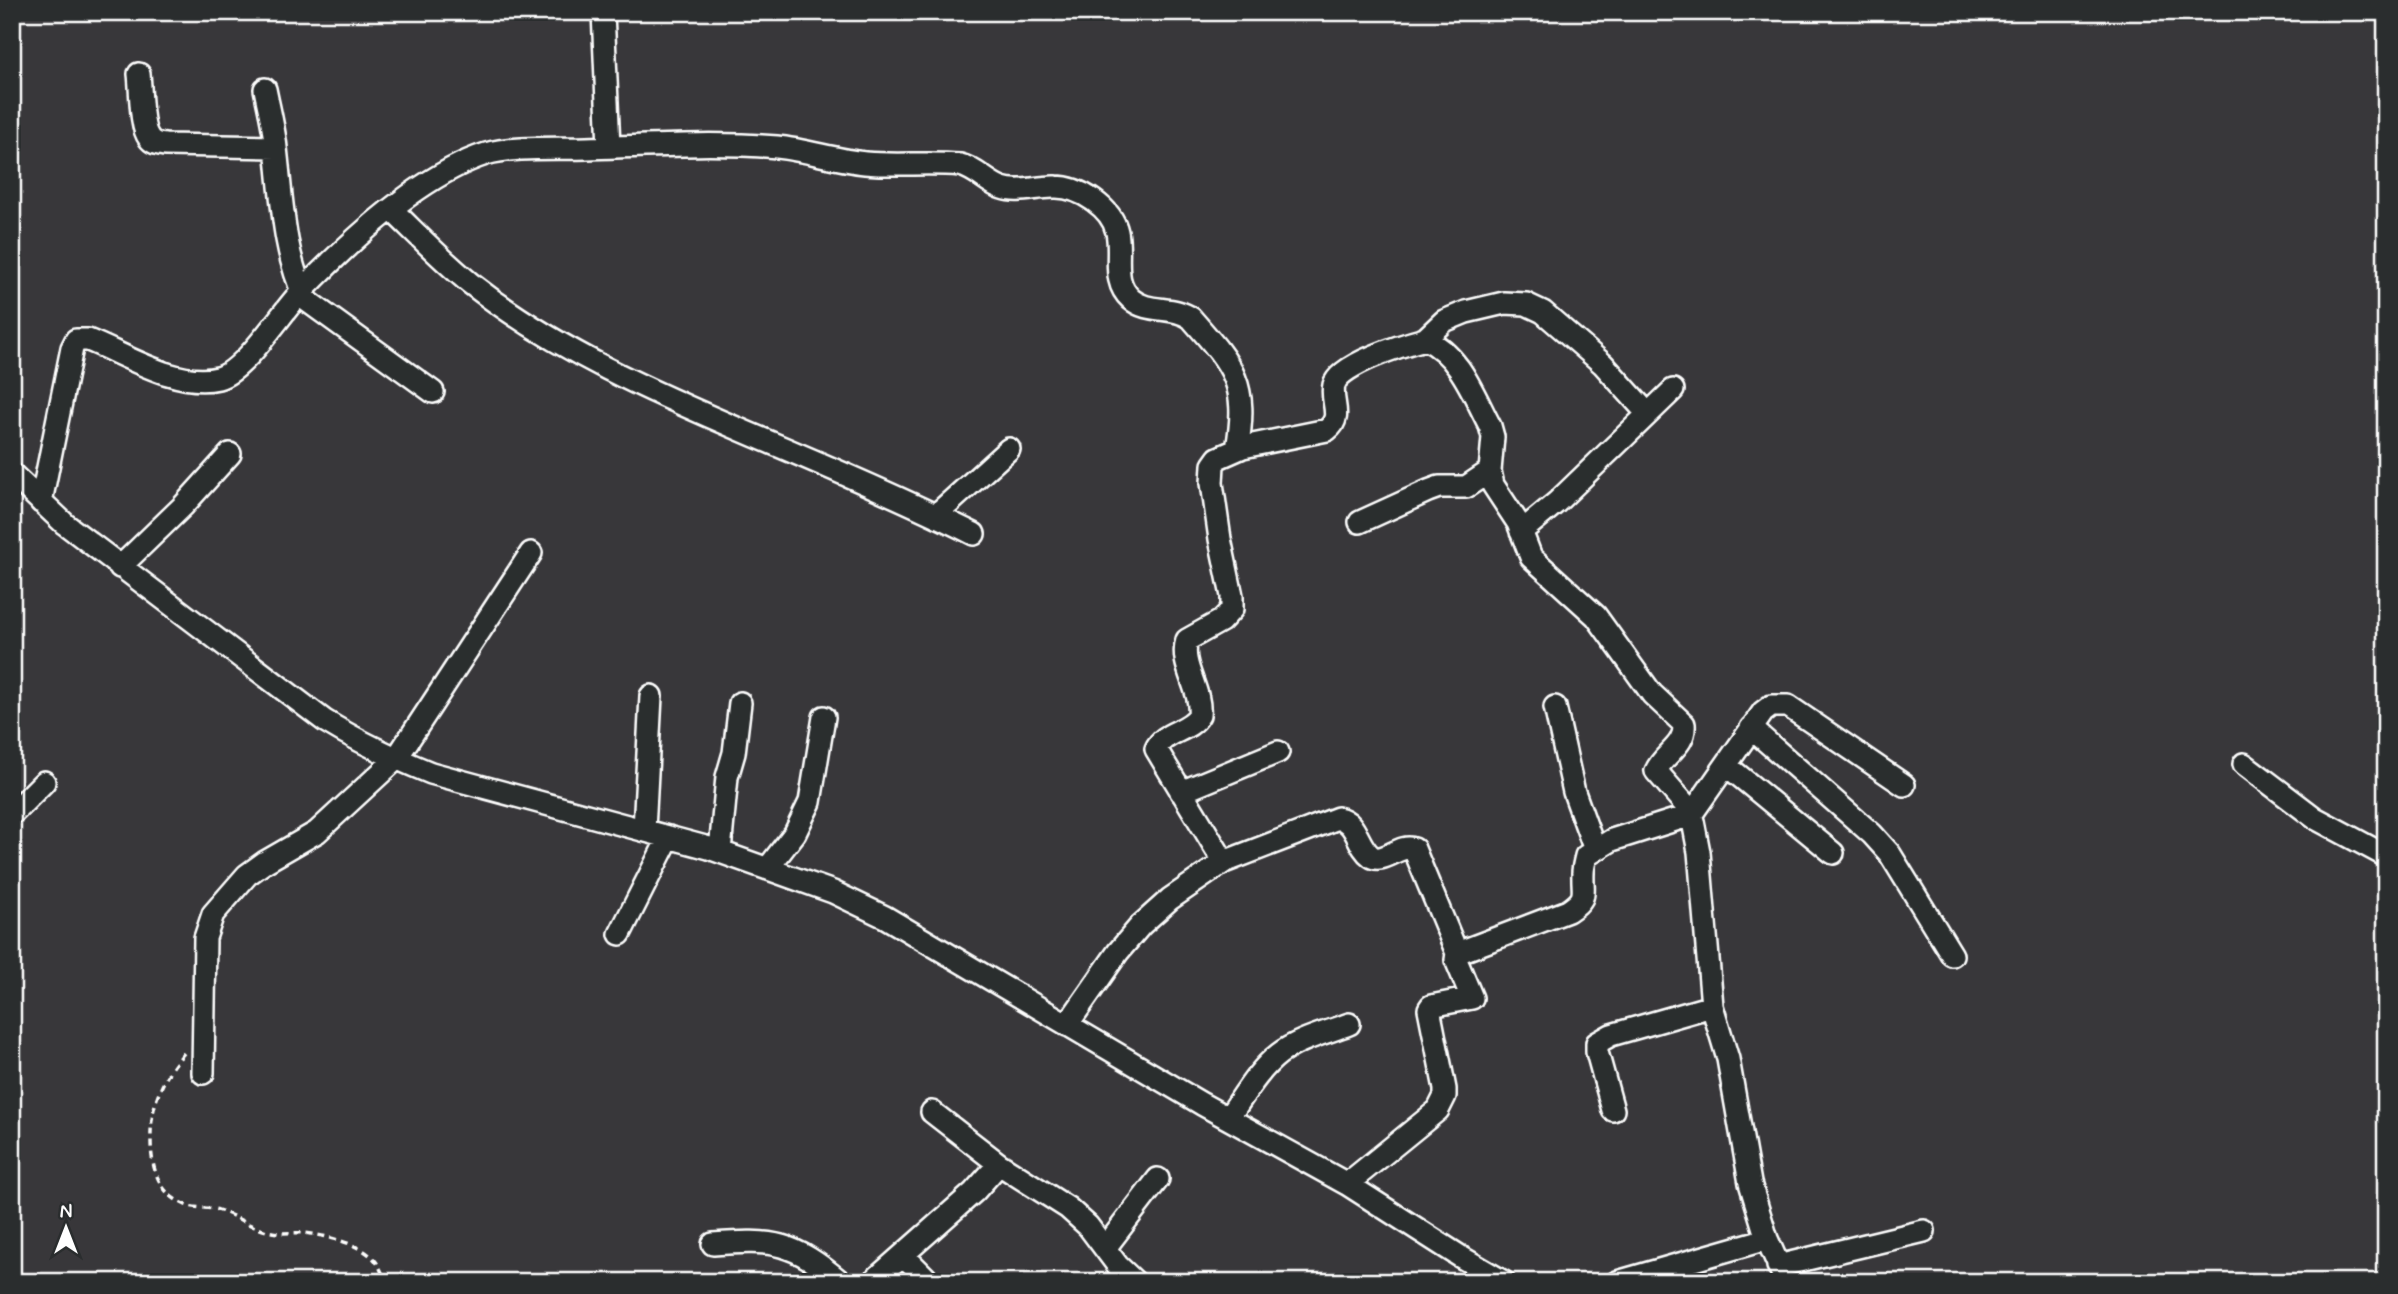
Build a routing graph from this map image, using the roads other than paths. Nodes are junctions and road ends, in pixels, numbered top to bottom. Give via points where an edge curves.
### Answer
1 (603, 12) edge
2 (139, 74) dead end
3 (265, 89) dead end
4 (276, 147) junction
5 (609, 148) junction
6 (392, 209) junction
7 (301, 291) junction
8 (1425, 339) junction
9 (1673, 390) dead end
10 (433, 392) dead end
11 (1647, 413) junction
12 (1009, 449) dead end
13 (1237, 449) junction
14 (230, 454) dead end
15 (1490, 471) junction
16 (12, 474) edge
17 (41, 502) junction
18 (936, 515) junction
19 (1360, 522) dead end
20 (1521, 531) junction
21 (974, 534) dead end
22 (531, 553) dead end
23 (120, 566) junction
24 (651, 696) dead end
25 (740, 703) dead end
26 (1555, 707) dead end
27 (824, 717) dead end
28 (1751, 728) junction
29 (1278, 752) dead end
30 (396, 759) junction
31 (2244, 764) dead end
32 (1726, 765) junction
33 (44, 782) dead end
34 (1904, 785) dead end
35 (1181, 792) junction
36 (12, 814) edge
37 (1691, 816) junction
38 (644, 830) junction
39 (669, 837) junction
40 (1595, 850) junction
41 (720, 852) junction
42 (1833, 853) dead end
43 (2386, 856) edge
44 (1224, 862) junction
45 (768, 868) junction
46 (620, 934) dead end
47 (1457, 953) junction
48 (1952, 956) dead end
49 (1712, 1006) junction
50 (1349, 1024) dead end
51 (1067, 1025) junction
52 (203, 1073) dead end
53 (1613, 1110) dead end
54 (932, 1112) dead end
55 (1228, 1118) junction
56 (999, 1164) junction
57 (1158, 1179) dead end
58 (1347, 1184) junction
59 (1924, 1231) dead end
60 (1766, 1239) junction
61 (713, 1244) dead end
62 (1105, 1248) junction
63 (903, 1255) junction
64 (1782, 1274) edge
65 (841, 1282) edge
66 (872, 1282) edge
67 (930, 1282) edge
68 (1135, 1282) edge
69 (1504, 1282) edge
70 (1617, 1282) edge

1 - 5 street
2 - 4 street via 145,128 151,141
3 - 4 street
4 - 7 street via 283,218
5 - 6 street via 487,153 434,180
5 - 13 street via 726,145 789,149 863,163 960,165 1004,189 1057,186 1079,193 1104,209 1115,224 1119,279 1129,298 1144,307 1184,313 1223,358 1242,400
6 - 7 street
6 - 18 street via 471,284 558,342 647,389
7 - 10 street via 310,305
7 - 17 street via 239,366 217,378 177,378 88,340 76,340
8 - 11 street via 1444,321 1465,312 1504,303 1526,304 1543,312 1603,364
8 - 13 street via 1378,354 1340,375 1334,385 1336,419 1327,430
8 - 15 street via 1440,346 1458,365 1490,426
9 - 11 street
11 - 20 street
12 - 18 street
13 - 35 street via 1218,457 1212,474 1232,609 1221,621 1187,640 1185,652 1199,715 1192,724 1160,741 1156,750
14 - 23 street
15 - 19 street via 1466,487 1439,487
15 - 20 street via 1493,485
16 - 17 street
17 - 23 street
18 - 21 street
20 - 37 street via 1531,557 1596,616 1652,694 1684,724 1680,744 1656,771
22 - 30 street
23 - 30 street via 325,721
24 - 38 street
25 - 41 street
26 - 40 street via 1574,792
27 - 45 street via 810,802
28 - 32 street
28 - 34 street via 1771,706 1788,706
28 - 48 street via 1872,834 1897,865
29 - 35 street
30 - 38 street via 486,789
30 - 52 street via 317,832 247,875 213,914 205,938
31 - 43 street via 2315,818
32 - 37 street
32 - 42 street
33 - 36 street
35 - 44 street
37 - 40 street via 1612,840
37 - 49 street via 1699,852
38 - 39 street
39 - 41 street
39 - 46 street
40 - 47 street via 1586,856 1581,903
41 - 45 street
44 - 47 street via 1331,820 1344,820 1373,858 1406,847 1414,849
44 - 51 street via 1141,925
45 - 51 street via 886,917
47 - 58 street via 1472,998 1429,1009 1445,1088 1443,1100 1438,1110
49 - 53 street via 1597,1043
49 - 60 street via 1728,1059 1750,1183
50 - 55 street via 1280,1054
51 - 55 street
54 - 56 street
55 - 58 street
56 - 62 street via 1068,1208
56 - 63 street
57 - 62 street
58 - 69 street
59 - 64 street
60 - 64 street
60 - 70 street
61 - 65 street via 776,1244 799,1251
62 - 68 street
63 - 66 street
63 - 67 street

